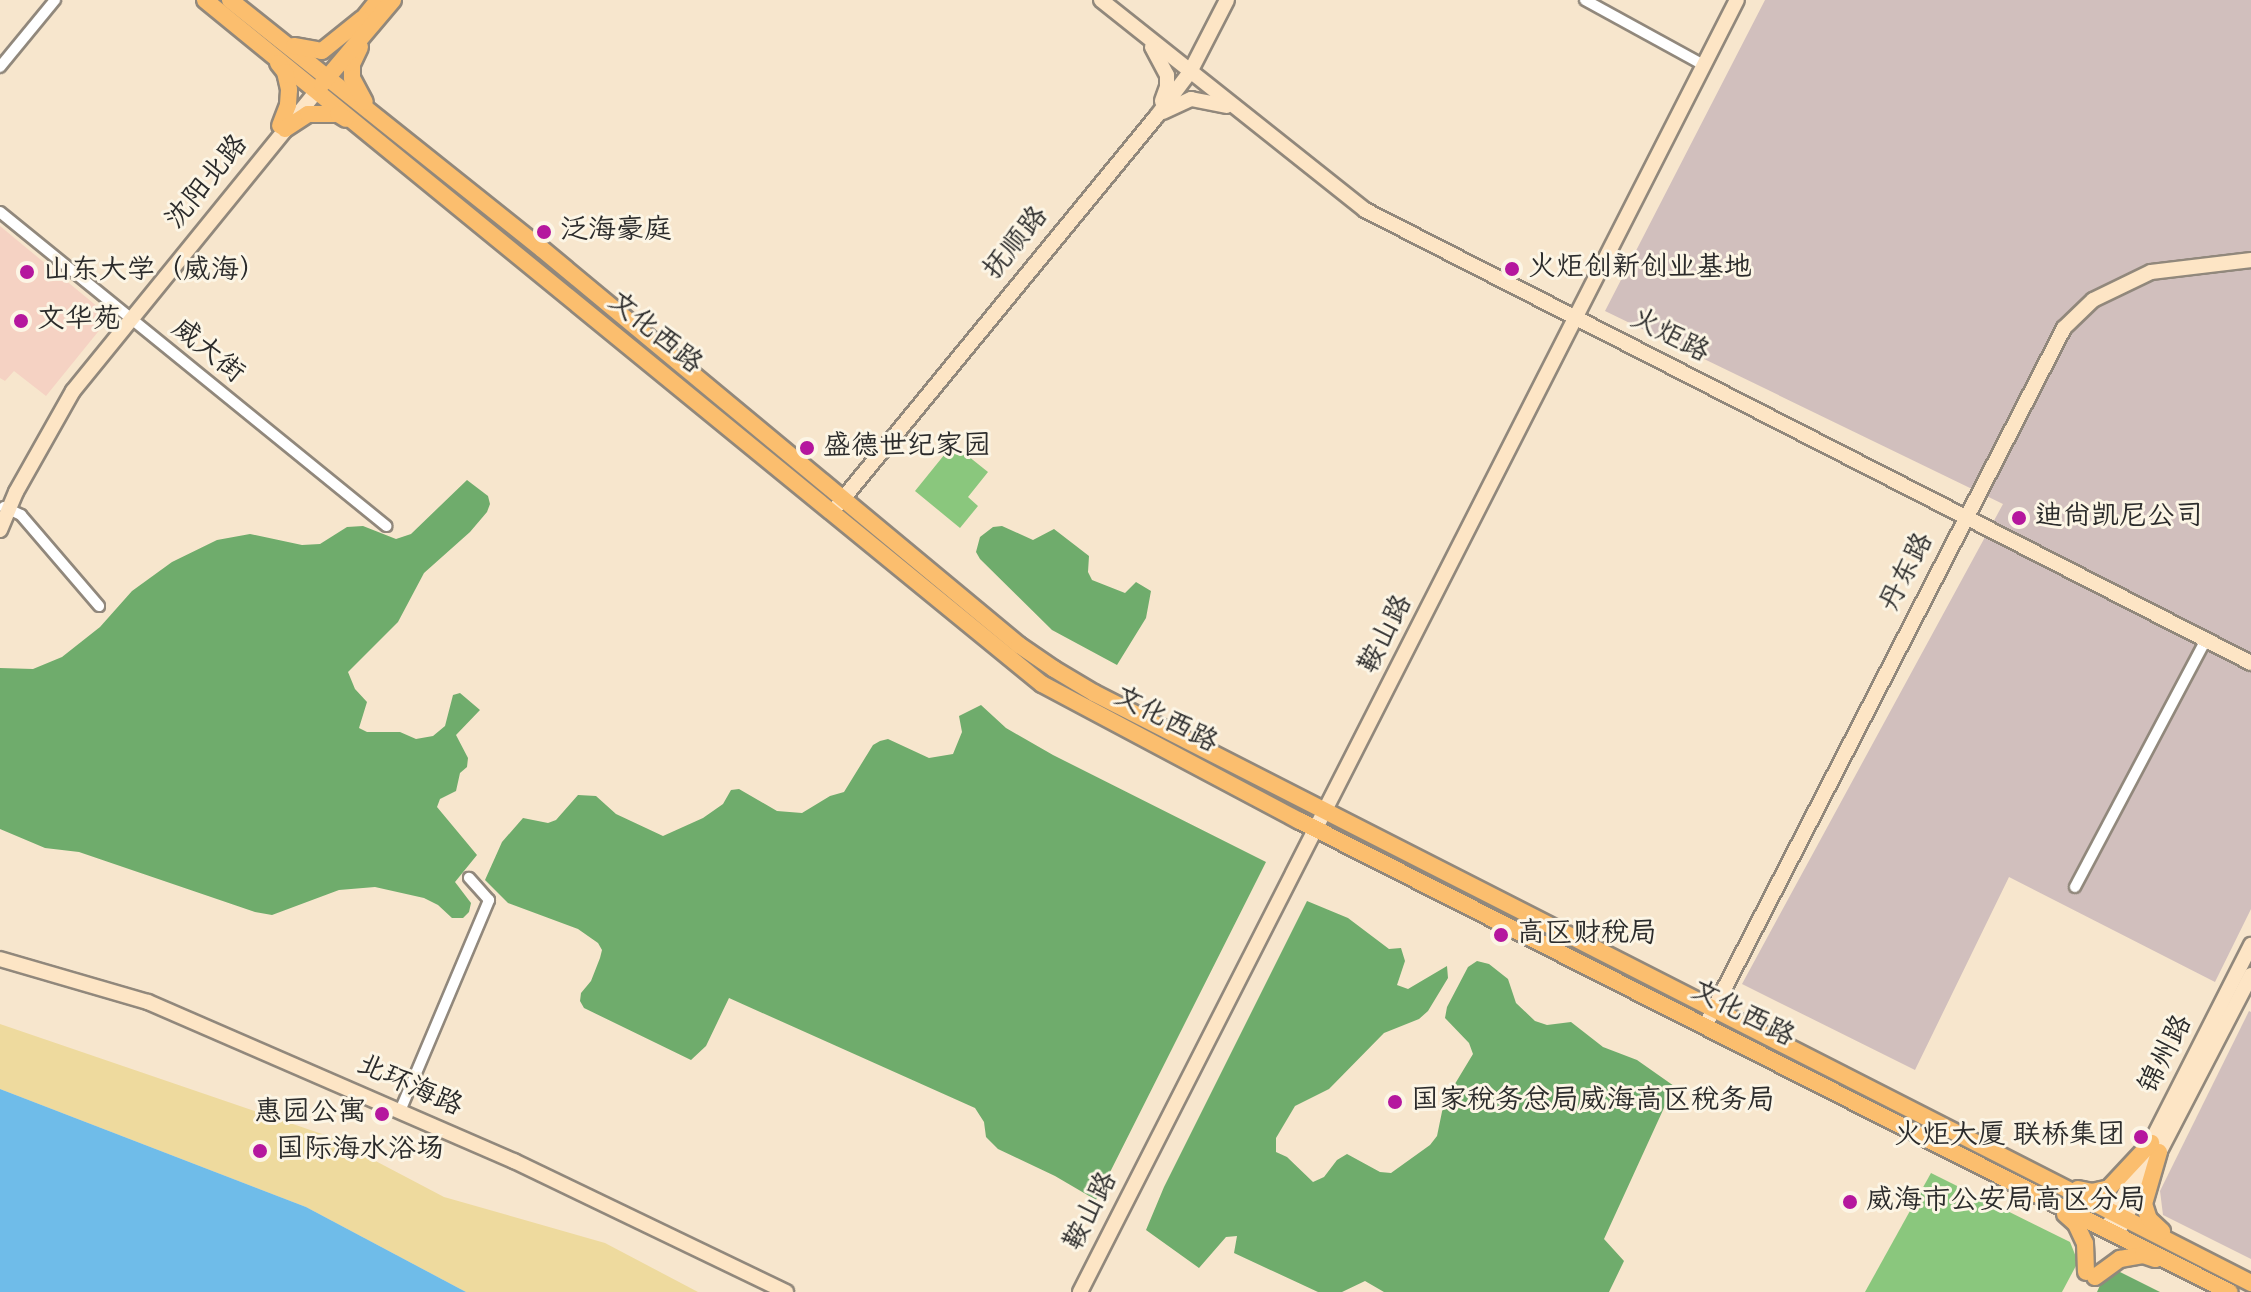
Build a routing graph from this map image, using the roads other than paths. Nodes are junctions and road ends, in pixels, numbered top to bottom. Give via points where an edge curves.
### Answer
1 (55, 0) edge
2 (205, 0) edge
3 (230, 0) edge
4 (378, 0) edge
5 (393, 0) edge
6 (1101, 0) edge
7 (1227, 0) edge
8 (1585, 0) edge
9 (1737, 0) edge
10 (369, 21) junction
11 (1143, 34) junction
12 (268, 41) junction
13 (1702, 64) junction
14 (0, 67) edge
15 (1190, 72) junction
16 (324, 75) junction
17 (313, 89) junction
18 (1233, 108) junction
19 (376, 116) junction
20 (1156, 117) junction
21 (283, 128) junction
22 (362, 129) junction
23 (0, 212) edge
24 (2251, 260) edge
25 (126, 318) junction
26 (1576, 319) junction
27 (838, 505) junction
28 (4, 510) edge
29 (1966, 516) junction
30 (387, 526) dead end
31 (0, 530) edge
32 (99, 606) dead end
33 (2206, 640) junction
34 (2251, 663) edge
35 (1327, 809) junction
36 (1318, 830) junction
37 (469, 878) dead end
38 (2075, 887) dead end
39 (2251, 945) edge
40 (0, 959) edge
41 (2251, 975) edge
42 (1714, 1009) junction
43 (1705, 1026) junction
44 (400, 1111) junction
45 (2155, 1147) junction
46 (2053, 1181) junction
47 (2044, 1199) junction
48 (2120, 1216) junction
49 (2111, 1233) junction
50 (2193, 1252) junction
51 (2178, 1265) junction
52 (2251, 1283) edge
53 (786, 1292) edge
54 (1080, 1292) edge
55 (2229, 1292) edge

1 - 14 street
2 - 12 main road, 文化西路
3 - 12 main road, 文化西路
4 - 10 main road, 沈阳北路
5 - 10 main road, 沈阳北路
6 - 11 main road, 火炬路
7 - 15 main road, 抚顺路
8 - 13 street
9 - 13 main road, 鞍山路
10 - 12 main road via 322,51
10 - 16 main road, 沈阳北路
10 - 19 main road via 352,78
11 - 15 main road, 火炬路
11 - 20 main road via 1167,75
12 - 16 main road, 文化西路
12 - 17 main road, 文化西路
12 - 21 main road via 285,72 288,105
13 - 26 main road, 鞍山路
15 - 18 main road, 火炬路
15 - 20 main road, 抚顺路
16 - 17 main road, 沈阳北路
16 - 19 main road, 文化西路
17 - 21 main road, 沈阳北路
17 - 22 main road, 文化西路
18 - 20 main road via 1191,99
18 - 26 main road, 火炬路 via 1365,210
19 - 27 main road, 文化西路
20 - 27 main road, 抚顺路
21 - 22 main road via 308,114 322,113 338,114
21 - 25 main road, 沈阳北路
22 - 27 main road, 文化西路
23 - 25 street, 威大街
24 - 29 main road, 丹东路 via 2151,272 2093,300 2064,328
25 - 28 main road, 沈阳北路 via 69,386
25 - 30 street, 威大街
26 - 29 main road, 火炬路
26 - 35 main road, 鞍山路
27 - 35 main road, 文化西路 via 1054,669
27 - 36 main road, 文化西路 via 1042,684
28 - 31 main road, 沈阳北路
28 - 32 street via 21,515
29 - 33 main road, 火炬路
29 - 42 main road, 丹东路
33 - 34 main road, 火炬路
33 - 38 street
35 - 36 main road, 鞍山路
35 - 42 main road, 文化西路
36 - 43 main road, 文化西路
36 - 54 main road, 鞍山路
37 - 44 street via 489,900
39 - 45 main road, 锦州路
40 - 44 main road, 北环海路 via 148,1002
41 - 45 main road, 锦州路
42 - 43 main road, 丹东路
42 - 46 main road, 文化西路
43 - 47 main road, 文化西路
44 - 53 main road, 北环海路
45 - 46 main road via 2109,1188 2092,1192
45 - 48 main road, 锦州路
45 - 50 main road via 2146,1212 2159,1229
46 - 48 main road, 文化西路
47 - 49 main road, 文化西路
47 - 51 main road via 2080,1231 2090,1274 2132,1256
48 - 49 main road, 锦州路
48 - 50 main road, 文化西路
49 - 51 main road, 文化西路
50 - 52 main road, 文化西路
51 - 55 main road, 文化西路

